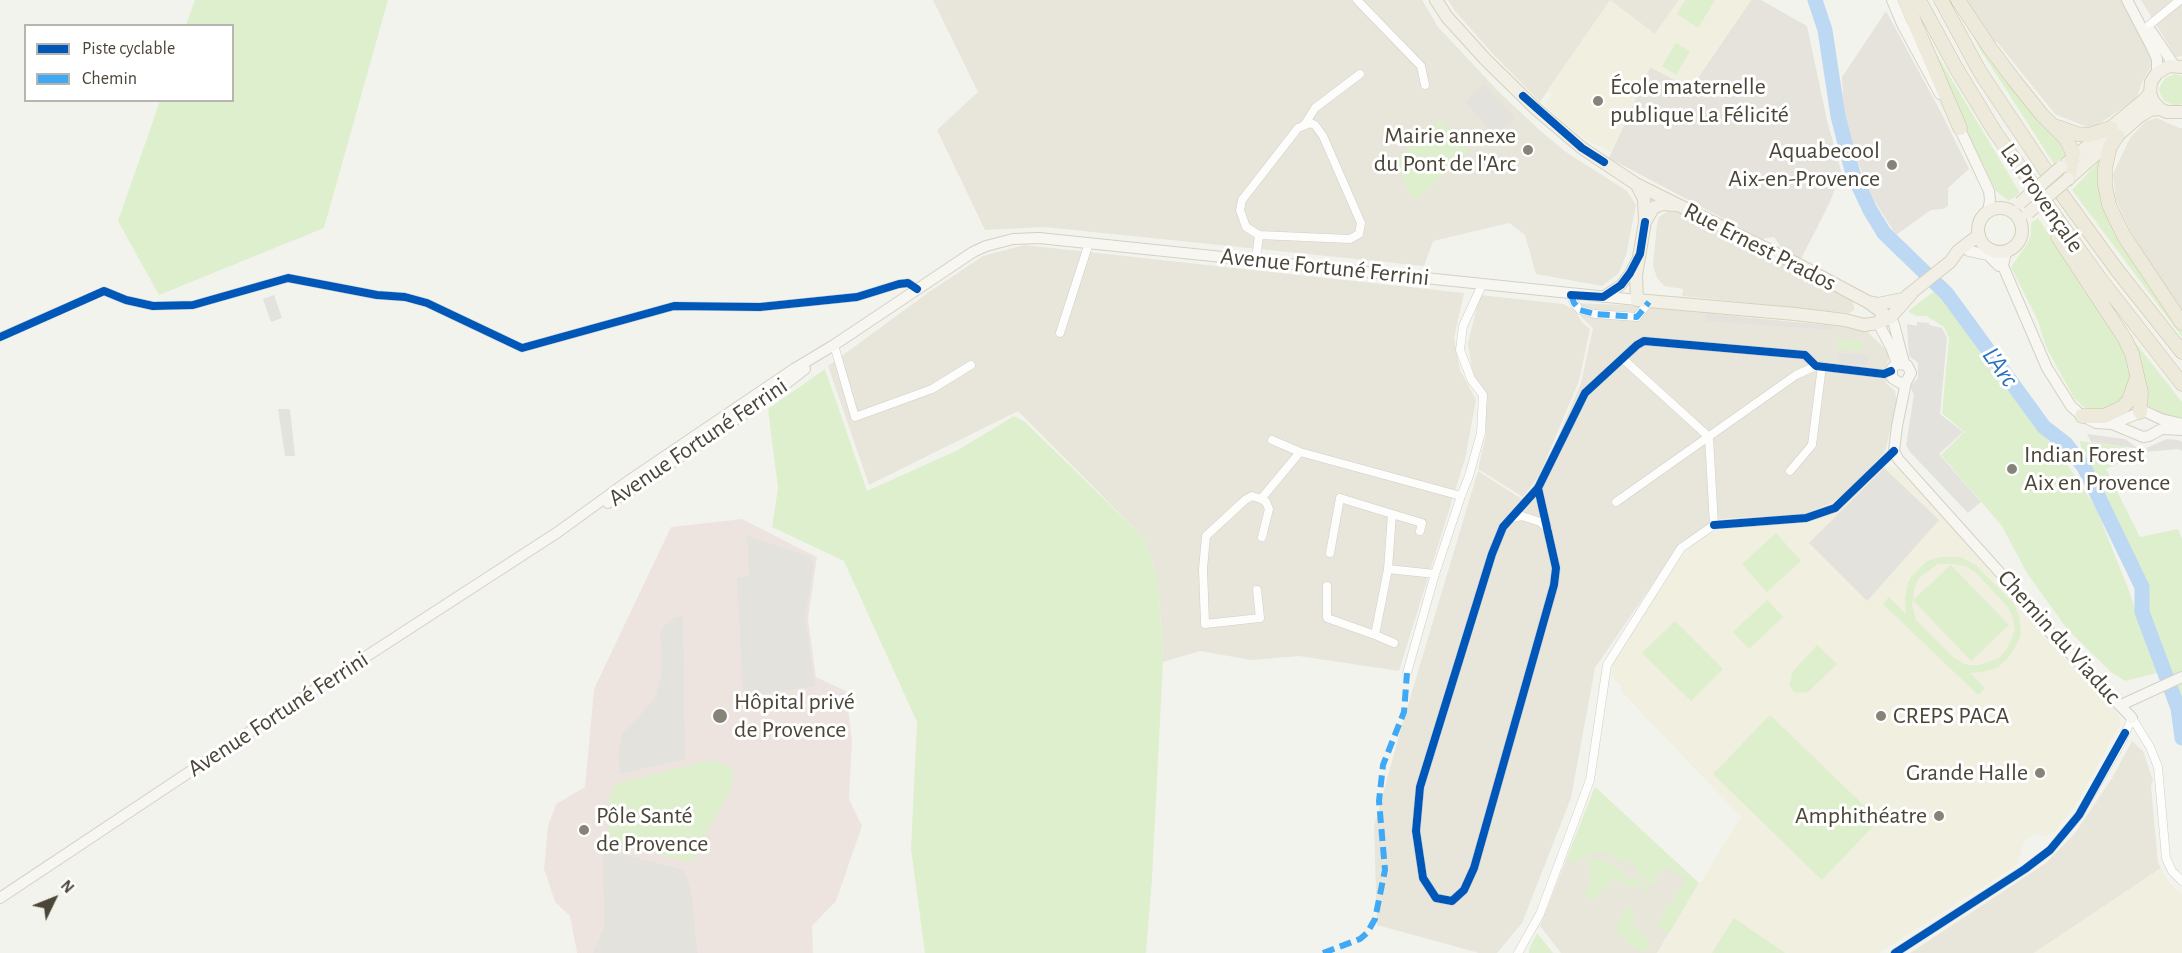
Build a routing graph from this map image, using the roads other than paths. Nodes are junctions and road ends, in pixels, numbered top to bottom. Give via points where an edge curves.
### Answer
1 (1357, 0) edge
2 (1427, 0) edge
3 (1436, 0) edge
4 (1892, 0) edge
5 (1905, 0) edge
6 (1919, 0) edge
7 (1941, 0) edge
8 (1958, 0) edge
9 (2127, 0) edge
10 (2134, 0) edge
11 (2180, 0) edge
12 (2148, 26) junction
13 (1482, 61) junction
14 (2178, 66) edge
15 (2157, 73) junction
16 (1360, 74) dead end
17 (1425, 85) dead end
18 (2150, 93) junction
19 (2160, 109) junction
20 (2182, 112) edge
21 (1305, 124) junction
22 (2053, 126) junction
23 (1960, 128) junction
24 (1995, 132) junction
25 (2114, 132) junction
26 (2067, 168) junction
27 (1633, 186) junction
28 (1677, 205) junction
29 (1988, 212) junction
30 (2020, 212) junction
31 (1645, 216) junction
32 (1259, 235) junction
33 (1089, 243) junction
34 (1991, 246) junction
35 (1969, 251) junction
36 (1640, 254) junction
37 (1256, 259) junction
38 (1950, 262) junction
39 (2005, 271) junction
40 (1482, 285) junction
41 (917, 289) junction
42 (1571, 295) junction
43 (1907, 296) junction
44 (1603, 297) junction
45 (1643, 301) junction
46 (1868, 302) junction
47 (1883, 318) junction
48 (2182, 324) edge
49 (1060, 333) dead end
50 (0, 337) edge
51 (834, 345) junction
52 (2182, 352) edge
53 (1623, 358) junction
54 (971, 365) dead end
55 (1819, 366) junction
56 (1897, 366) junction
57 (2137, 375) junction
58 (1902, 382) junction
59 (2182, 384) edge
60 (2143, 414) junction
61 (2082, 416) junction
62 (2112, 424) junction
63 (2182, 424) edge
64 (2182, 430) edge
65 (2136, 434) junction
66 (2152, 434) junction
67 (1709, 437) junction
68 (1272, 440) dead end
69 (1894, 451) junction
70 (1300, 452) junction
71 (1790, 471) dead end
72 (1538, 488) junction
73 (1461, 496) junction
74 (1261, 499) junction
75 (1616, 502) dead end
76 (1392, 514) junction
77 (1512, 518) junction
78 (1714, 525) junction
79 (1548, 529) junction
80 (1420, 531) dead end
81 (1262, 537) dead end
82 (1330, 553) dead end
83 (1388, 569) junction
84 (1435, 574) junction
85 (1327, 586) dead end
86 (1257, 590) dead end
87 (1375, 635) junction
88 (1394, 643) dead end
89 (1407, 673) dead end
90 (2182, 677) edge
91 (2121, 705) junction
92 (2132, 718) junction
93 (2182, 881) edge
94 (0, 898) edge
95 (1518, 953) edge
96 (1895, 953) edge

1 - 17 street via 1421,66
2 - 13 main road via 1441,23
3 - 13 main road
4 - 23 main road
5 - 23 highway
6 - 24 highway, La Provençale
7 - 52 highway, La Provençale via 1980,72 2032,152
8 - 22 highway via 2029,100
9 - 15 main road via 2157,59
10 - 12 main road
11 - 12 street
12 - 14 main road
13 - 27 main road, Rue Ernest Prados via 1548,126 1581,153
14 - 15 main road via 2165,67
15 - 18 main road
16 - 21 street via 1315,108
18 - 19 main road
18 - 25 main road
19 - 20 main road
19 - 25 main road via 2145,113
21 - 32 street via 1281,148 1242,200 1239,210 1246,227
21 - 32 street via 1315,125 1323,136 1361,223 1359,234 1350,239
22 - 25 highway via 2077,134
22 - 26 highway via 2073,153
23 - 29 main road via 1989,191
24 - 57 highway via 2125,339
24 - 59 highway, La Provençale via 2094,272
25 - 26 main road
25 - 26 main road
25 - 48 highway via 2105,168 2109,205 2124,236
26 - 30 main road, bridge
27 - 28 main road, Rue Ernest Prados
27 - 31 main road via 1644,199
28 - 31 main road via 1653,207
28 - 46 main road, Rue Ernest Prados
29 - 30 main road via 1996,208
29 - 34 main road via 1979,222
30 - 34 main road via 2022,228 2014,247
31 - 36 main road
32 - 37 street
33 - 37 main road, Avenue Fortuné Ferrini
33 - 41 main road, Avenue Fortuné Ferrini via 1025,237 1002,241 972,252
33 - 49 street
34 - 35 main road
34 - 38 main road via 1958,251
34 - 39 main road
35 - 38 main road
35 - 39 main road via 1988,255
36 - 44 main road via 1621,285
36 - 45 main road via 1636,275
37 - 40 main road, Avenue Fortuné Ferrini
38 - 43 main road
39 - 61 main road via 2047,368
40 - 42 main road, Avenue Fortuné Ferrini
40 - 73 street via 1461,338 1460,350 1471,379 1483,395 1481,433
41 - 50 street via 908,283 899,284 857,297 760,307 674,306 522,348 427,303 288,278 193,305 153,306 104,291
41 - 51 main road, Avenue Fortuné Ferrini
42 - 44 main road, Avenue Fortuné Ferrini
42 - 45 street via 1580,310 1595,314 1637,316
43 - 46 main road via 1878,304
43 - 47 main road
44 - 45 main road, Avenue Fortuné Ferrini
45 - 47 main road, Avenue Fortuné Ferrini via 1845,320
46 - 47 main road, Rue Ernest Prados
47 - 56 main road
51 - 54 street via 855,417 932,389
51 - 94 main road, Avenue Fortuné Ferrini via 770,396 633,489 558,531
53 - 55 street via 1644,341 1805,355
53 - 67 street
53 - 72 street via 1585,393
55 - 56 street via 1884,374
55 - 67 street via 1796,375
55 - 71 street via 1812,445
56 - 58 main road via 1892,378
56 - 58 main road via 1909,367 1911,374
57 - 60 highway
57 - 61 highway via 2135,388 2123,407 2104,416
58 - 69 main road
60 - 62 main road
60 - 63 main road
60 - 65 main road via 2131,424
60 - 66 main road via 2157,425
61 - 62 main road via 2096,423
62 - 65 main road
64 - 66 main road via 2162,429
65 - 66 main road
67 - 75 street
67 - 78 street
68 - 70 street
69 - 78 street via 1835,508 1806,518
69 - 91 main road, Chemin du Viaduc via 2043,625
70 - 73 street
70 - 74 street
72 - 77 street
72 - 79 street
73 - 84 street
74 - 81 street via 1269,509
74 - 86 street via 1252,496 1245,500 1206,536 1205,624 1260,618
76 - 80 street via 1422,523
76 - 82 street via 1340,498
76 - 83 street
77 - 79 street via 1522,516
77 - 79 street via 1503,527 1492,554 1420,787 1416,831 1423,878 1436,898 1452,901 1464,890 1474,868 1554,585 1556,568
78 - 95 street via 1682,549 1607,665 1590,780 1540,914
83 - 84 street
83 - 87 street
84 - 89 street
85 - 87 street via 1327,618
87 - 88 street
90 - 91 main road
91 - 92 main road, Chemin du Viaduc
92 - 93 street, Chemin du Viaduc via 2158,767 2166,858
92 - 96 street via 2079,815 2050,850

